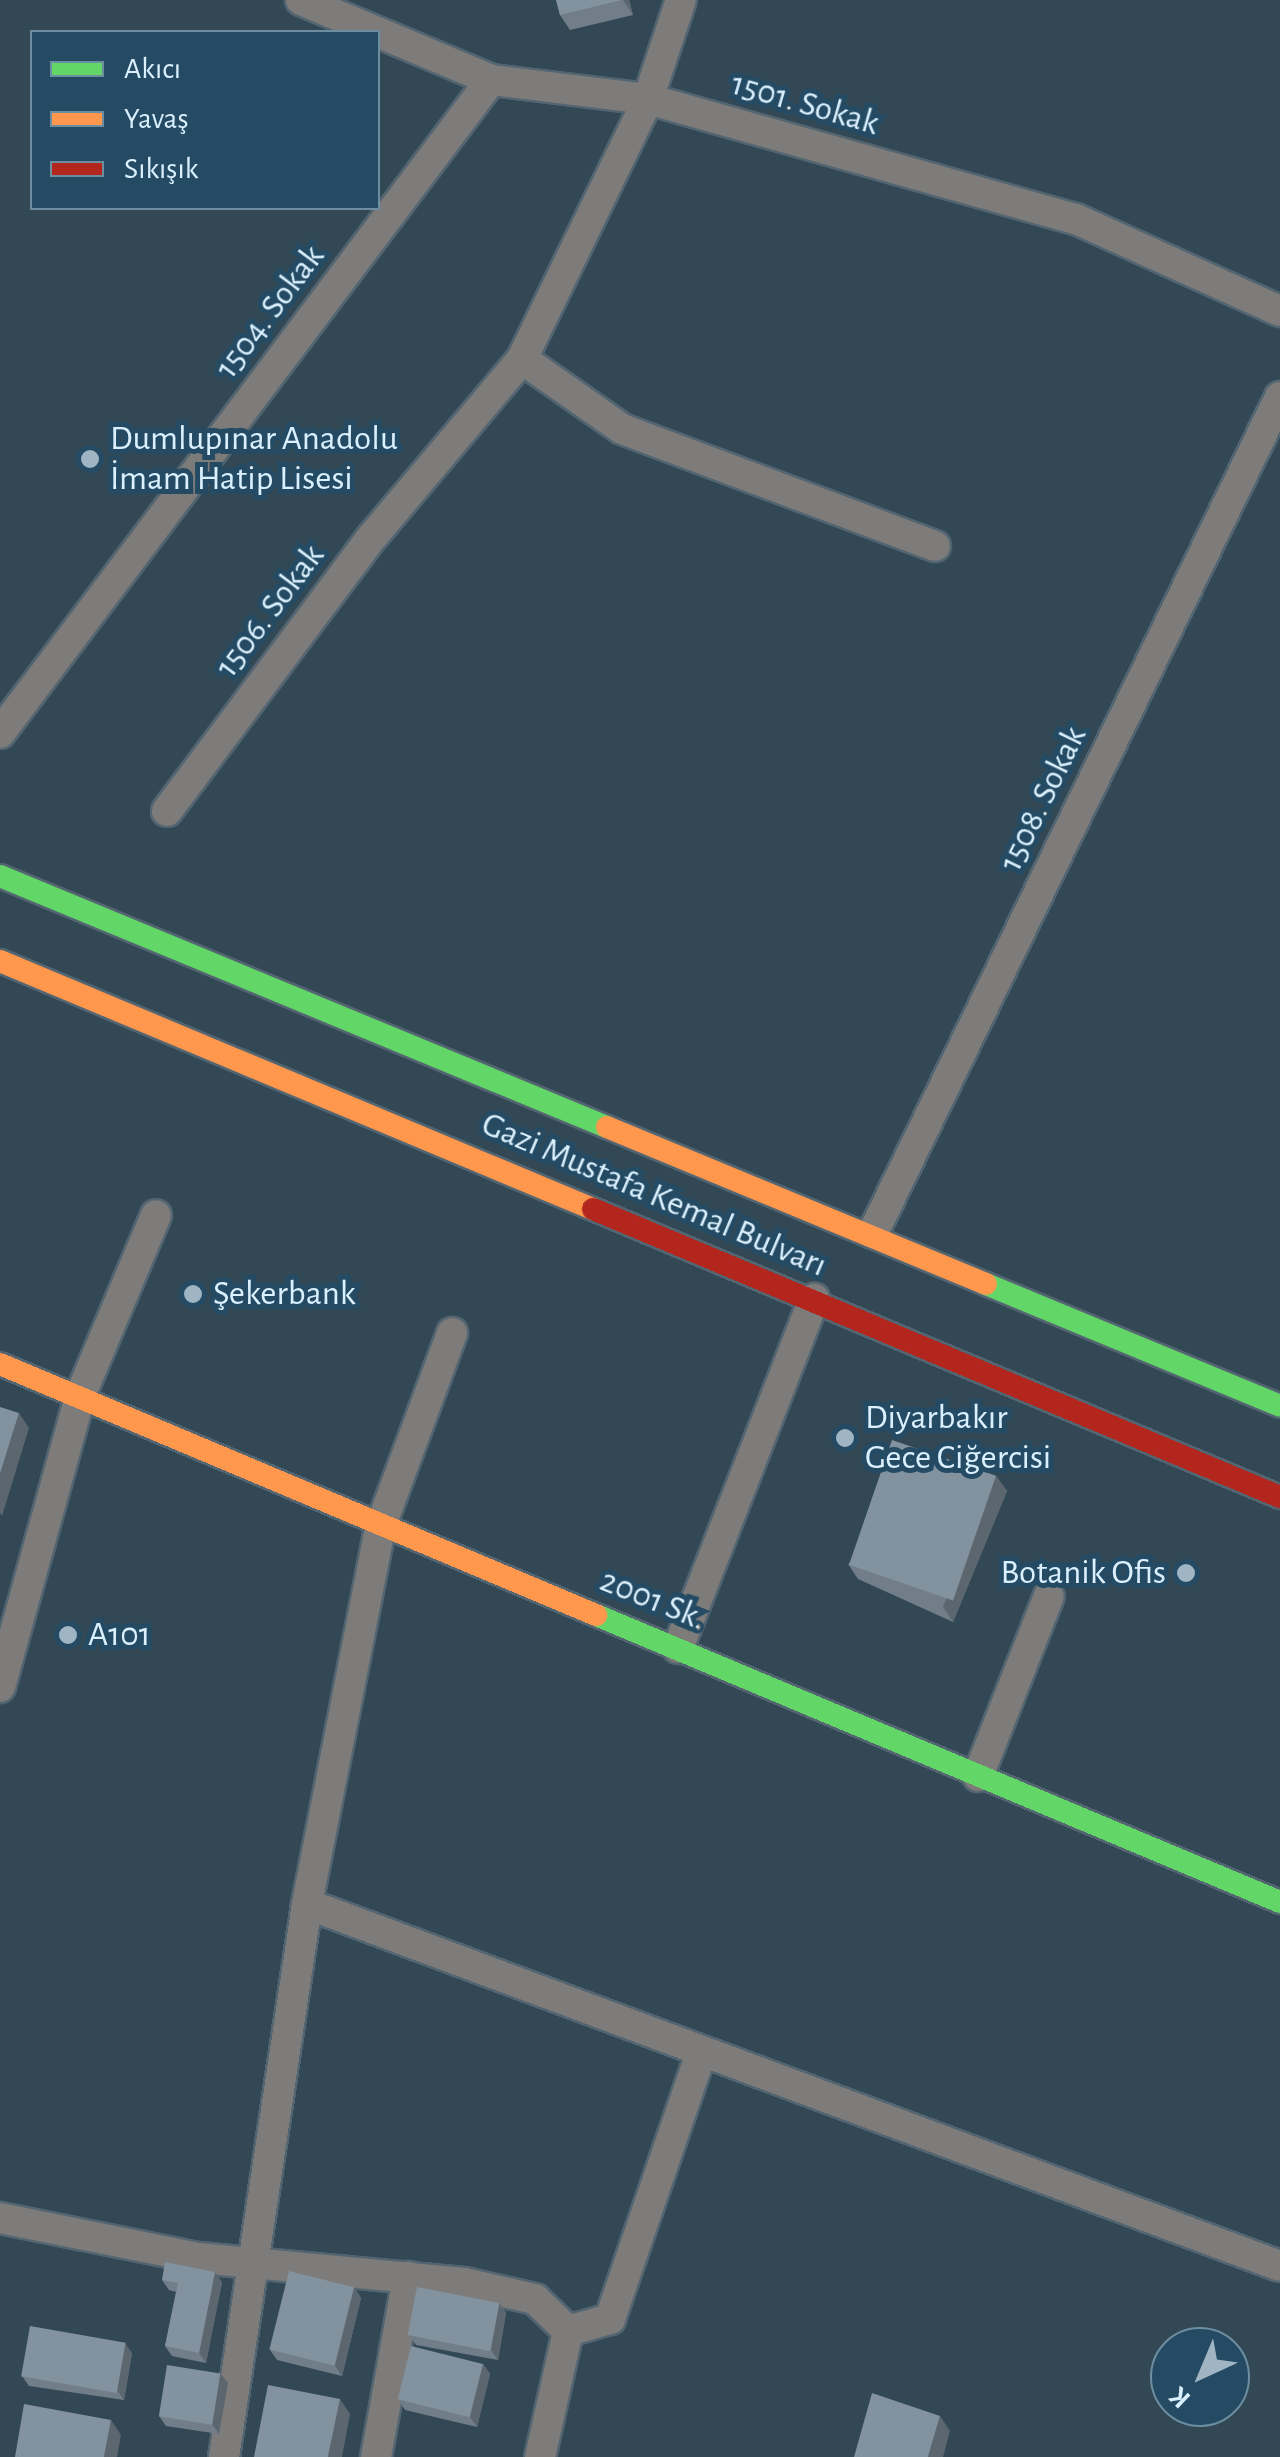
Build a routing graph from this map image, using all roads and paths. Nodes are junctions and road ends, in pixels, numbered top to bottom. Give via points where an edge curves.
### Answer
1 (301, 0) edge
2 (681, 0) edge
3 (372, 30) edge
4 (380, 33) edge
5 (491, 80) junction
6 (648, 99) junction
7 (1280, 312) edge
8 (522, 359) junction
9 (1280, 397) edge
10 (935, 546) dead end
11 (0, 732) edge
12 (167, 812) dead end
13 (0, 876) edge
14 (0, 961) edge
15 (156, 1215) dead end
16 (873, 1233) junction
17 (814, 1299) junction
18 (452, 1332) dead end
19 (0, 1364) edge
20 (80, 1396) junction
21 (1280, 1406) edge
22 (1280, 1497) edge
23 (380, 1528) junction
24 (1049, 1596) dead end
25 (678, 1648) junction
26 (0, 1687) edge
27 (978, 1776) junction
28 (1280, 1902) edge
29 (307, 1904) junction
30 (702, 2051) junction
31 (0, 2218) edge
32 (256, 2263) junction
33 (1280, 2266) edge
34 (408, 2277) junction
35 (568, 2331) junction
36 (224, 2457) edge
37 (376, 2457) edge
38 (540, 2457) edge

1 - 3 street, 1501. Sokak
2 - 6 street, 1506. Sokak
4 - 5 street, 1501. Sokak
5 - 6 street, 1501. Sokak
5 - 11 street, 1504. Sokak
6 - 7 street, 1501. Sokak via 1076,219
6 - 8 street, 1506. Sokak
8 - 10 street via 622,430
8 - 12 street, 1506. Sokak via 372,536
9 - 16 street, 1508. Sokak
13 - 16 main road, Gazi Mustafa Kemal Bulvarı
14 - 17 main road, Gazi Mustafa Kemal Bulvarı
15 - 20 street
16 - 21 main road, Gazi Mustafa Kemal Bulvarı
17 - 22 main road, Gazi Mustafa Kemal Bulvarı
17 - 25 street
18 - 23 street
19 - 20 main road, 2001 Sk.
20 - 23 main road, 2001 Sk.
20 - 26 street
23 - 25 main road, 2001 Sk.
23 - 29 street
24 - 27 street
25 - 27 main road, 2001 Sk.
27 - 28 main road, 2001 Sk.
29 - 30 street
29 - 32 street
30 - 33 street
30 - 35 street via 610,2319
31 - 32 street
32 - 34 street
32 - 36 street
34 - 35 street via 535,2299
34 - 37 street
35 - 38 street

